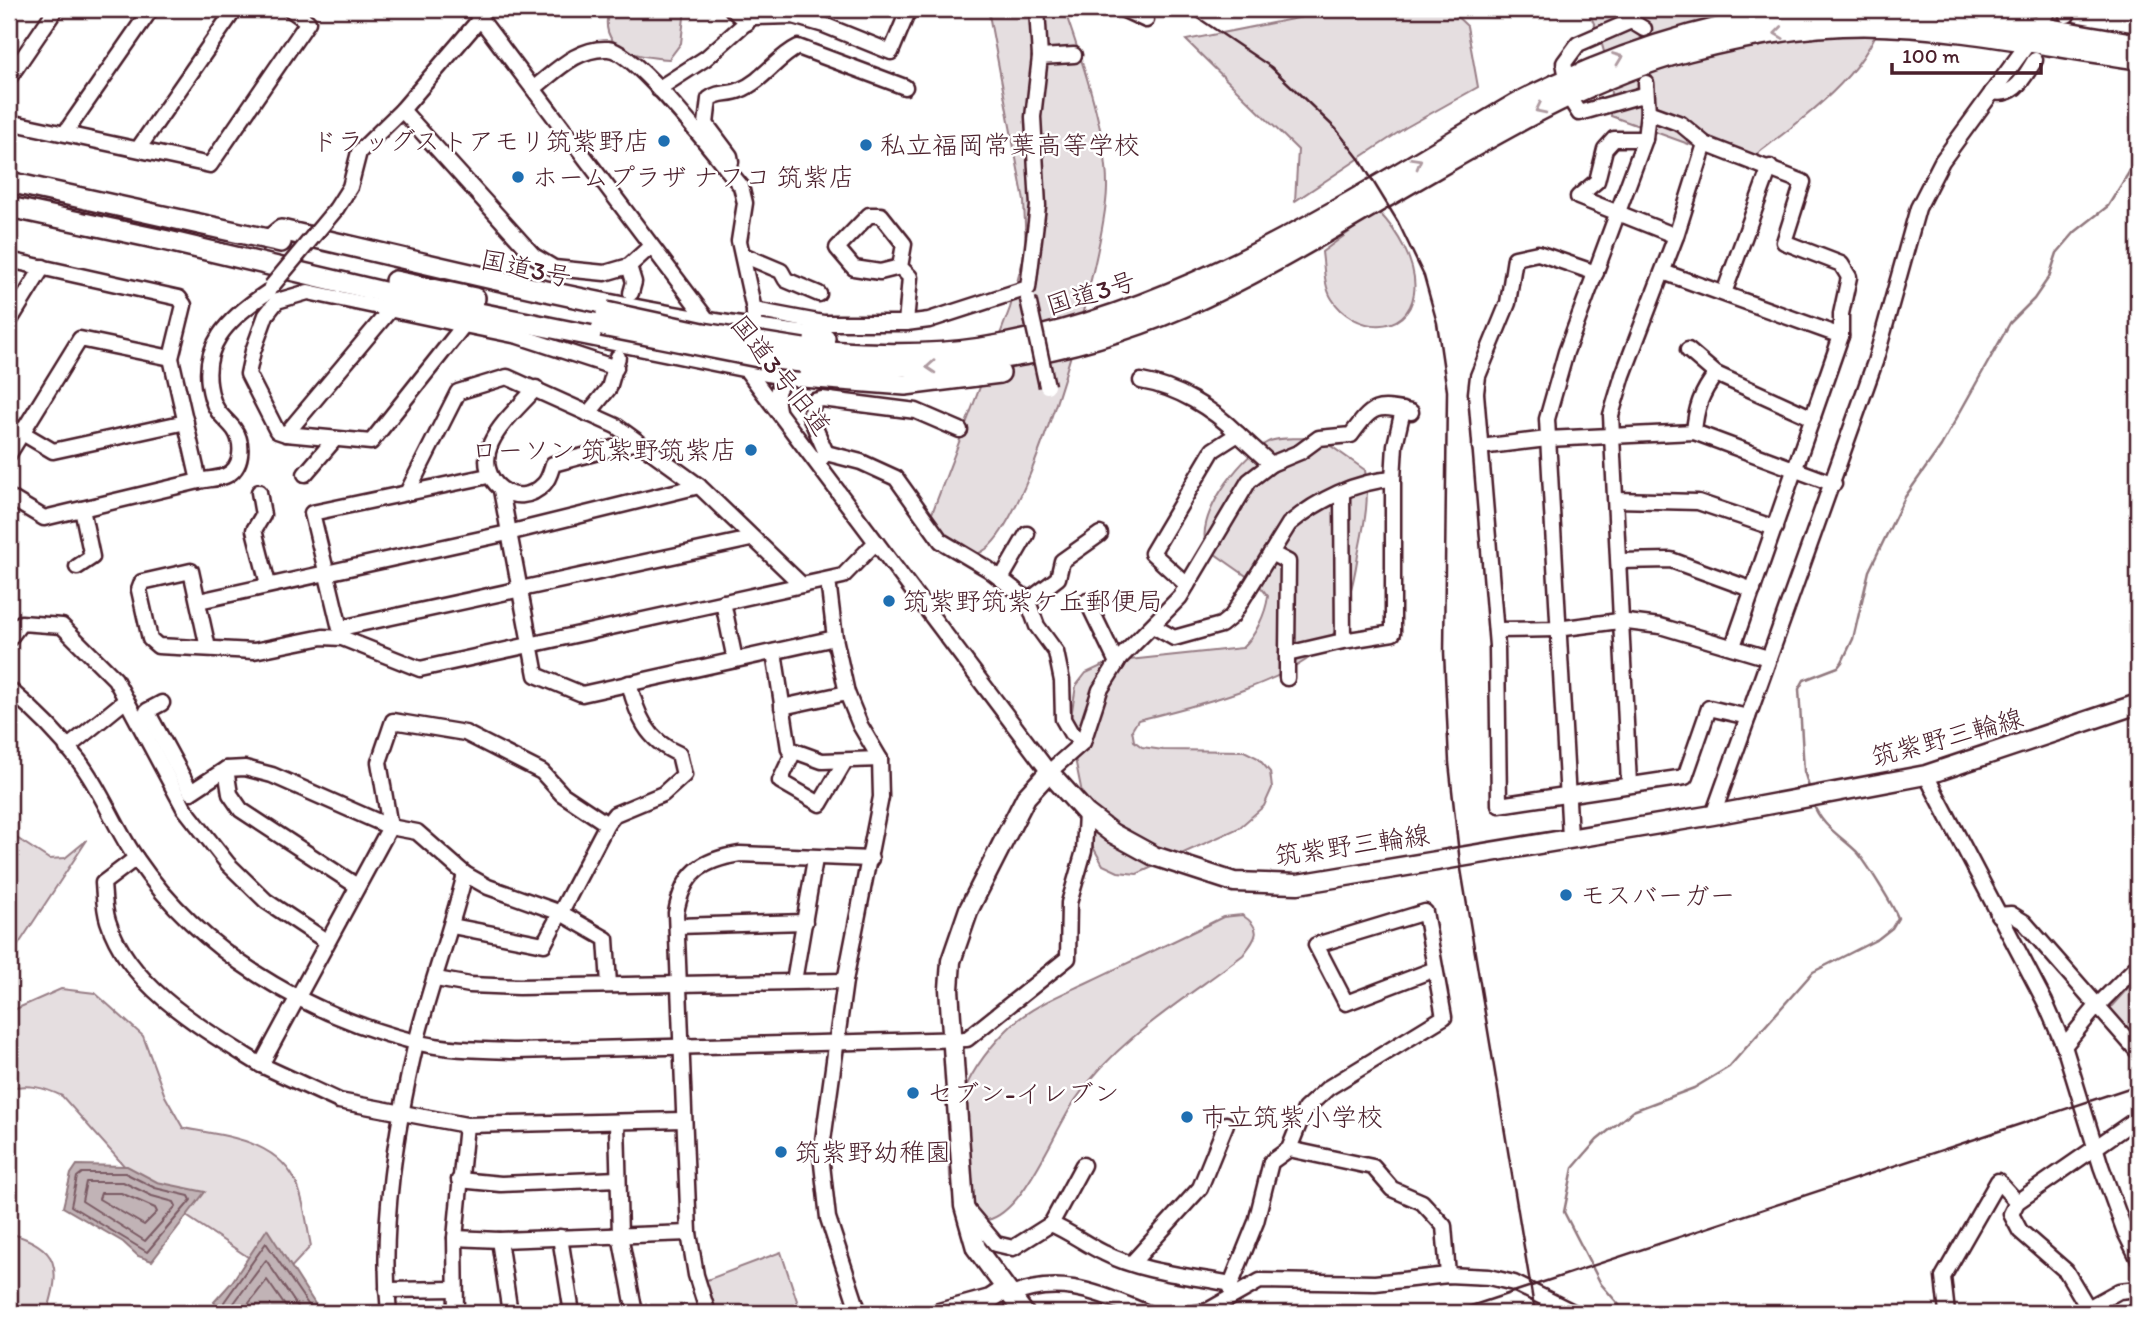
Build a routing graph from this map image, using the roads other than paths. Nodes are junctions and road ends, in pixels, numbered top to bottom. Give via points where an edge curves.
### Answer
1 (56, 9) edge
2 (151, 9) edge
3 (235, 9) edge
4 (290, 9) edge
5 (732, 9) edge
6 (909, 9) edge
7 (1037, 9) edge
8 (1122, 9) edge
9 (2049, 9) edge
10 (477, 14) edge
11 (754, 16) edge
12 (1146, 20) dead end
13 (1644, 29) dead end
14 (2034, 44) junction
15 (2138, 44) edge
16 (1074, 55) dead end
17 (1040, 57) junction
18 (2138, 59) edge
19 (9, 78) edge
20 (905, 87) dead end
21 (1567, 87) junction
22 (534, 88) junction
23 (658, 89) junction
24 (402, 110) junction
25 (1648, 113) junction
26 (9, 122) edge
27 (65, 133) junction
28 (1645, 139) junction
29 (1706, 144) junction
30 (138, 149) junction
31 (1770, 167) junction
32 (726, 168) junction
33 (9, 182) edge
34 (9, 196) edge
35 (9, 207) edge
36 (1618, 214) junction
37 (1676, 236) junction
38 (270, 239) junction
39 (651, 246) junction
40 (253, 250) junction
41 (743, 255) junction
42 (9, 260) edge
43 (629, 266) junction
44 (43, 267) junction
45 (900, 267) junction
46 (1227, 270) junction
47 (296, 272) junction
48 (1663, 272) junction
49 (1596, 274) junction
50 (272, 293) junction
51 (631, 293) dead end
52 (1028, 293) junction
53 (1724, 293) junction
54 (818, 294) dead end
55 (390, 310) junction
56 (754, 310) junction
57 (604, 319) junction
58 (708, 321) junction
59 (9, 322) edge
60 (906, 323) junction
61 (464, 325) junction
62 (754, 331) junction
63 (1841, 336) junction
64 (1688, 350) dead end
65 (171, 358) junction
66 (798, 362) junction
67 (746, 368) junction
68 (1716, 374) junction
69 (1141, 381) dead end
70 (1047, 386) dead end
71 (536, 388) junction
72 (588, 414) junction
73 (778, 414) junction
74 (1813, 418) junction
75 (186, 422) junction
76 (9, 425) edge
77 (960, 430) dead end
78 (1694, 432) junction
79 (21, 434) junction
80 (286, 434) junction
81 (1238, 434) junction
82 (1611, 438) junction
83 (335, 439) junction
84 (1547, 439) junction
85 (636, 442) junction
86 (1480, 447) junction
87 (9, 454) edge
88 (822, 457) junction
89 (1271, 464) junction
90 (1796, 467) junction
91 (305, 474) dead end
92 (488, 476) junction
93 (1393, 479) junction
94 (198, 481) junction
95 (1834, 484) junction
96 (699, 486) junction
97 (501, 489) junction
98 (258, 492) dead end
99 (407, 493) junction
100 (1342, 493) junction
101 (9, 497) edge
102 (1616, 500) junction
103 (82, 509) junction
104 (1775, 528) junction
105 (508, 533) junction
106 (1027, 534) dead end
107 (1100, 534) dead end
108 (751, 539) junction
109 (876, 542) junction
110 (1271, 553) junction
111 (1619, 561) junction
112 (76, 567) dead end
113 (326, 570) junction
114 (1001, 579) junction
115 (828, 580) junction
116 (268, 584) junction
117 (802, 585) junction
118 (1187, 585) junction
119 (519, 588) junction
120 (1753, 590) junction
121 (199, 601) junction
122 (1028, 601) junction
123 (1087, 601) dead end
124 (723, 602) junction
125 (1619, 621) junction
126 (1153, 626) junction
127 (1557, 629) junction
128 (1496, 630) junction
129 (342, 633) junction
130 (835, 638) junction
131 (9, 639) edge
132 (1343, 641) junction
133 (530, 645) junction
134 (1733, 646) junction
135 (208, 648) junction
136 (774, 652) junction
137 (1287, 654) junction
138 (1768, 658) junction
139 (735, 660) junction
140 (1117, 663) junction
141 (1287, 678) dead end
142 (629, 683) junction
143 (9, 689) edge
144 (847, 692) junction
145 (126, 700) junction
146 (162, 703) dead end
147 (2138, 704) edge
148 (782, 707) junction
149 (1748, 717) junction
150 (1083, 742) junction
151 (67, 748) junction
152 (794, 751) junction
153 (880, 759) junction
154 (844, 763) junction
155 (226, 769) junction
156 (1049, 772) junction
157 (1926, 775) junction
158 (1629, 784) junction
159 (1567, 797) junction
160 (1086, 813) junction
161 (1713, 815) junction
162 (607, 824) junction
163 (390, 827) junction
164 (1570, 837) junction
165 (136, 859) junction
166 (815, 859) junction
167 (871, 859) junction
168 (465, 874) junction
169 (357, 886) junction
170 (561, 913) junction
171 (1998, 915) junction
172 (805, 922) junction
173 (452, 926) junction
174 (678, 926) junction
175 (326, 941) junction
176 (2138, 965) edge
177 (1435, 969) junction
178 (436, 979) junction
179 (794, 981) junction
180 (845, 981) junction
181 (609, 984) junction
182 (678, 984) junction
183 (295, 998) junction
184 (2097, 1006) junction
185 (954, 1038) junction
186 (416, 1042) junction
187 (836, 1042) junction
188 (683, 1046) junction
189 (2064, 1046) junction
190 (2138, 1052) edge
191 (261, 1065) junction
192 (402, 1115) junction
193 (2138, 1118) edge
194 (683, 1120) junction
195 (617, 1124) junction
196 (1226, 1124) dead end
197 (466, 1125) junction
198 (2094, 1148) junction
199 (1289, 1149) junction
200 (1083, 1165) dead end
201 (618, 1179) junction
202 (459, 1180) junction
203 (2017, 1202) junction
204 (964, 1206) junction
205 (1051, 1224) junction
206 (689, 1233) junction
207 (620, 1235) junction
208 (560, 1237) junction
209 (455, 1238) junction
210 (499, 1240) junction
211 (2138, 1258) edge
212 (1132, 1264) junction
213 (1448, 1275) junction
214 (455, 1289) junction
215 (2138, 1289) edge
216 (387, 1290) junction
217 (1231, 1290) junction
218 (1007, 1293) junction
219 (2083, 1311) edge
220 (950, 1312) edge
221 (389, 1313) edge
222 (456, 1313) edge
223 (510, 1313) edge
224 (572, 1313) edge
225 (635, 1313) edge
226 (708, 1313) edge
227 (859, 1313) edge
228 (1024, 1313) edge
229 (1148, 1313) edge
230 (1195, 1313) edge
231 (1575, 1313) edge
232 (1947, 1313) edge

1 - 19 street
2 - 27 street
3 - 30 street
4 - 30 street via 309,22 210,165
5 - 11 street
6 - 11 street via 891,52 793,16
7 - 17 street
8 - 12 street
9 - 14 street
10 - 22 street, 国道3号旧道
10 - 24 street
11 - 23 street via 706,58
13 - 21 street via 1631,21 1578,44 1564,63
14 - 15 highway, 国道3号
14 - 18 highway, 国道3号
14 - 21 highway, 国道3号 via 1917,12 1818,11 1685,36 1629,54
14 - 95 street via 1942,161 1918,208 1875,362
16 - 17 street
17 - 52 street via 1033,117 1038,206
20 - 32 street via 798,47 749,86 709,99 705,124 730,156
21 - 25 street via 1579,113 1646,89
46 -> 21 highway, 国道3号 via 1517,103
21 -> 66 highway, 国道3号 via 1523,117 1252,271 1142,323 1051,351 980,363 898,369
22 - 23 street via 579,54 609,49 627,56
22 - 39 street, 国道3号旧道
23 - 32 street
24 - 43 street via 534,256 554,268 605,273
24 - 50 street, bridge via 359,152 349,187 336,209
25 - 28 street
25 - 29 street via 1681,124
26 - 27 street
27 - 30 street
28 - 36 street
28 - 36 street via 1614,139 1605,149 1597,181 1578,197
29 - 31 street
29 - 37 street
31 - 53 street
31 - 63 street via 1803,181 1784,242 1841,264 1849,277
32 - 41 street via 741,186 745,203 739,241
33 - 38 highway, 国道3号
34 - 40 highway, 国道3号
35 - 47 highway
36 - 37 street
36 - 49 street
37 - 48 street
38 - 57 highway, 国道3号
38 - 58 highway via 281,230
39 - 43 street
39 - 58 street, 国道3号旧道
40 - 47 highway
40 - 57 highway, 国道3号
41 - 54 street
41 - 56 street
42 - 44 street
43 - 51 street via 634,282
44 - 59 street
44 - 65 street via 179,298 184,304
45 - 45 street via 880,272 853,268 837,248 869,215 881,215 904,244
45 - 60 street via 909,277
46 - 62 highway via 1014,330 940,340 880,341
46 - 66 highway, 国道3号 via 1129,311 1048,334 980,348
47 - 67 highway
48 - 53 street
48 - 82 street via 1623,375 1611,415
49 - 84 street via 1551,395
49 - 86 street via 1538,253 1515,258 1508,303 1478,376
50 - 55 street via 308,292
50 - 80 street via 248,374 277,431
50 - 94 street via 234,315 218,336 208,372 212,398 241,447 238,465 228,475
52 - 60 street
52 - 70 street, bridge
53 - 63 street
55 - 61 street
55 - 80 street
56 - 60 street via 823,323
56 - 62 street
57 - 66 highway, 国道3号, bridge via 703,333
58 - 62 highway
58 - 67 street, 国道3号旧道
61 - 72 street via 617,362 609,388
61 - 83 street via 371,442
63 - 74 street
64 - 68 street
65 - 75 street
65 - 79 street via 80,339
66 - 67 highway
66 - 73 street via 779,383 775,397
67 - 73 street, 国道3号旧道
68 - 74 street
68 - 78 street via 1696,409
69 - 81 street via 1166,385 1222,418
71 - 72 street
71 - 92 street via 490,445 485,464
71 - 99 street via 507,377 458,392
72 - 85 street via 616,426
73 - 88 street, 国道3号旧道
74 - 90 street
75 - 79 street via 53,451
75 - 94 street
76 - 79 street
77 - 88 street via 916,411 822,399 814,401 810,416
78 - 82 street
78 - 90 street
79 - 87 street
80 - 83 street
81 - 89 street
81 - 118 street via 1213,450 1152,553
82 - 84 street
82 - 102 street
83 - 91 street
84 - 86 street
84 - 127 street
85 - 96 street
85 - 97 street via 553,464 545,483 532,493
86 - 128 street
88 - 109 street, 国道3号旧道
88 - 114 street via 860,462 895,478 941,541
89 - 93 street via 1319,438 1351,436 1370,410 1382,406 1407,411 1395,445
89 - 118 street via 1249,481
90 - 95 street
90 - 104 street
92 - 97 street
92 - 99 street
93 - 100 street via 1364,482
93 - 132 street via 1393,634
94 - 103 street
95 - 138 street
96 - 105 street
96 - 108 street
97 - 105 street
98 - 116 street via 263,515 254,530
99 - 113 street via 312,513
100 - 110 street via 1302,513 1289,524
100 - 132 street
101 - 103 street via 44,518
102 - 104 street via 1699,502
102 - 111 street
103 - 112 street via 92,556
104 - 120 street
105 - 113 street
105 - 119 street
106 - 114 street
107 - 122 street via 1062,561 1058,578
108 - 117 street
108 - 119 street
109 - 115 street via 843,576
109 - 156 street, 国道3号旧道
110 - 126 street via 1232,616 1221,625 1174,638
110 - 137 street via 1288,562
111 - 120 street via 1671,560
111 - 125 street
113 - 116 street
113 - 129 street
114 - 122 street
115 - 117 street
115 - 130 street
116 - 121 street
117 - 124 street
118 - 126 street
119 - 129 street
119 - 133 street
120 - 134 street
121 - 135 street
121 - 135 street via 191,571 142,582 139,590 150,639 158,646
122 - 150 street via 1037,626 1056,652 1063,719 1070,733
123 - 140 street
124 - 133 street
124 - 139 street
125 - 127 street
125 - 134 street via 1660,625
125 - 158 street
126 - 140 street
127 - 128 street
127 - 159 street
128 - 159 street via 1499,805
129 - 133 street via 420,669
129 - 135 street via 254,651
130 - 136 street
130 - 144 street
131 - 145 street via 21,623 62,626 115,679
132 - 137 street
133 - 142 street via 536,674 582,694
134 - 138 street
136 - 139 street
136 - 148 street
137 - 141 street
138 - 149 street
139 - 142 street
140 - 150 street via 1100,690
142 - 162 street via 637,718 679,754 684,775 663,794 615,814
143 - 151 street
144 - 148 street
144 - 153 street
145 - 151 street
145 - 175 street via 184,808 228,864 266,901
146 - 155 street via 147,711 191,792
147 - 157 main road, 筑紫野三輪線
148 - 152 street via 789,749
149 - 158 street via 1709,708 1685,777
149 - 161 street
150 - 156 street
151 - 165 street via 80,762
152 - 154 street
152 - 154 street via 780,781 820,804
153 - 154 street
153 - 167 street via 881,797
155 - 163 street via 272,775
155 - 169 street via 230,794 241,810
156 - 160 main road, 筑紫野三輪線
156 - 185 main road via 1026,797 959,934 949,989
157 - 161 main road, 筑紫野三輪線
157 - 171 street
158 - 159 street
159 - 164 street
160 - 164 main road, 筑紫野三輪線 via 1154,856 1234,882 1265,884 1298,884
160 - 185 street via 1084,851 1069,903 1068,958 967,1039
161 - 164 main road, 筑紫野三輪線
162 - 163 street via 562,794 542,772 465,733 393,721 379,762
162 - 170 street
163 - 168 street via 418,832
163 - 169 street
165 - 183 street via 195,926
165 - 191 street via 103,883 107,919 117,943 130,963 175,1006
166 - 167 street
166 - 172 street
166 - 174 street via 740,854 702,864 687,879 679,897
167 - 180 street
168 - 170 street
168 - 173 street
169 - 175 street
170 - 173 street via 544,944
170 - 181 street via 606,939
171 - 184 street via 2011,914 2024,922
171 - 189 street
172 - 174 street
172 - 179 street
173 - 178 street
174 - 182 street
175 - 183 street
176 - 184 street
177 - 177 street via 1424,912 1316,945 1346,1003
177 - 199 street via 1444,1017 1328,1088 1306,1109
178 - 181 street via 519,987
178 - 186 street
179 - 180 street
179 - 182 street
180 - 187 street
181 - 182 street
182 - 188 street
183 - 186 street
183 - 191 street
184 - 189 street
184 - 190 street
185 - 187 street
185 - 204 main road
186 - 188 street via 516,1051
186 - 192 street
187 - 188 street
187 - 227 street via 821,1171 828,1218
188 - 194 street
189 - 198 street
191 - 192 street via 339,1101
192 - 197 street
192 - 216 street
193 - 198 street
194 - 195 street
194 - 206 street
195 - 197 street
195 - 201 street
196 - 212 street via 1200,1188
197 - 202 street
198 - 203 street
198 - 211 street
199 - 213 street via 1373,1167 1392,1189 1422,1202 1444,1226
199 - 217 street via 1271,1162 1256,1222
200 - 205 street
201 - 202 street via 501,1184
201 - 207 street
202 - 209 street
203 - 219 street via 2011,1214 2013,1223 2066,1271
203 - 232 street via 1998,1181 1943,1277
204 - 205 street via 996,1244 1013,1248
204 - 218 main road via 976,1248
205 - 212 street
206 - 207 street
206 - 226 street
207 - 208 street
207 - 225 street
208 - 210 street
208 - 224 street
209 - 210 street
209 - 214 street
210 - 223 street
212 - 217 street
213 - 217 street via 1375,1283 1260,1281
213 - 231 street via 1514,1283
214 - 216 street
214 - 222 street
215 - 219 street via 2119,1291
216 - 221 street
217 - 230 street via 1207,1311
218 - 220 main road
218 - 228 main road
218 - 229 street via 1074,1286

